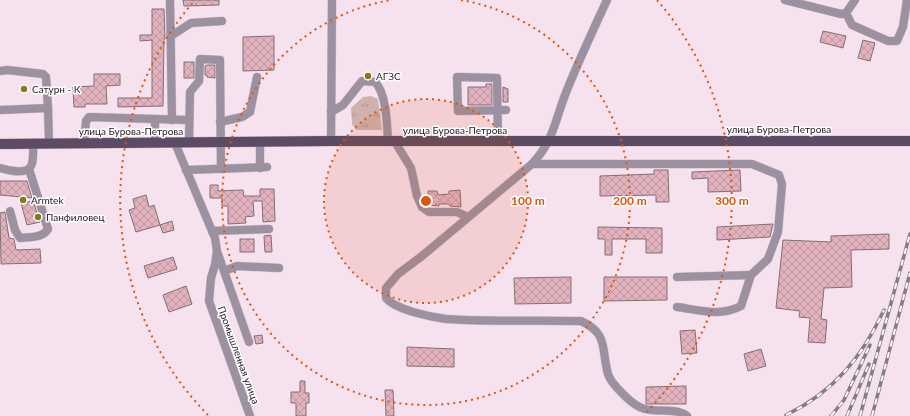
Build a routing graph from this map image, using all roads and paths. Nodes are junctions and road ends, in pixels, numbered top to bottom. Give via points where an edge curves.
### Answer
1 (170, 0) edge
2 (332, 0) edge
3 (607, 0) edge
4 (785, 0) edge
5 (855, 0) edge
6 (907, 0) edge
7 (846, 13) junction
8 (222, 21) dead end
9 (171, 36) junction
10 (0, 71) edge
11 (257, 77) dead end
12 (48, 108) junction
13 (0, 110) edge
14 (501, 110) junction
15 (331, 112) junction
16 (155, 120) junction
17 (172, 120) junction
18 (190, 120) junction
19 (220, 122) junction
20 (910, 141) edge
21 (260, 142) junction
22 (331, 142) junction
23 (391, 142) junction
24 (498, 142) junction
25 (554, 142) junction
26 (33, 143) junction
27 (49, 143) junction
28 (84, 143) junction
29 (155, 143) junction
30 (175, 143) junction
31 (189, 143) junction
32 (220, 143) junction
33 (0, 144) edge
34 (532, 164) junction
35 (0, 168) edge
36 (29, 169) junction
37 (221, 169) junction
38 (186, 170) junction
39 (10, 211) dead end
40 (468, 217) junction
41 (269, 229) dead end
42 (212, 232) junction
43 (217, 251) junction
44 (279, 268) dead end
45 (224, 271) junction
46 (751, 275) junction
47 (677, 277) dead end
48 (677, 307) dead end
49 (249, 342) dead end
50 (250, 416) edge
51 (686, 416) edge

1 - 9 street
2 - 15 street
3 - 25 street via 566,92
4 - 7 street via 841,14
5 - 7 street
6 - 7 street via 903,27 897,41 888,41 852,25
8 - 9 street via 192,23
9 - 17 street
10 - 12 street via 43,74 46,77
11 - 19 street via 250,112 242,117
12 - 13 street
12 - 27 street
14 - 14 street via 496,78 457,77 458,111
14 - 24 street
15 - 22 street
15 - 23 street via 343,106 362,82 376,82 383,98
16 - 17 street
16 - 28 street via 89,117 86,121
16 - 29 street
17 - 18 street
18 - 19 street via 190,92 199,81 200,59 220,60
18 - 31 street
19 - 32 street
20 - 25 main road, улица Бурова-Петрова
21 - 22 main road, улица Бурова-Петрова
21 - 32 main road, улица Бурова-Петрова
21 - 37 street via 264,167
22 - 23 main road, улица Бурова-Петрова
23 - 24 main road, улица Бурова-Петрова
23 - 40 street via 411,168 422,207 429,212 457,212
24 - 25 main road, улица Бурова-Петрова
25 - 34 street
26 - 27 main road, улица Бурова-Петрова
26 - 33 main road, улица Бурова-Петрова
26 - 36 street via 32,165
27 - 28 main road, улица Бурова-Петрова
28 - 29 main road, улица Бурова-Петрова
29 - 30 main road, улица Бурова-Петрова
30 - 31 main road, улица Бурова-Петрова
30 - 38 street, Промышленная улица
31 - 32 main road, улица Бурова-Петрова
32 - 37 street
34 - 40 street
34 - 46 street via 752,164 779,175 782,184 778,232 768,259
35 - 36 street via 25,171
36 - 39 street via 48,229 34,237 20,238
37 - 38 street
38 - 42 street, Промышленная улица
40 - 51 street via 398,274 386,288 386,298 390,303 400,308 445,318 581,320 594,326 601,337 608,376 625,396 645,409 678,411
41 - 42 street
42 - 43 street, Промышленная улица
43 - 45 street
43 - 50 street, Промышленная улица via 209,301
44 - 45 street via 237,266
45 - 49 street
46 - 47 street
46 - 48 street via 741,306 730,312 718,313

